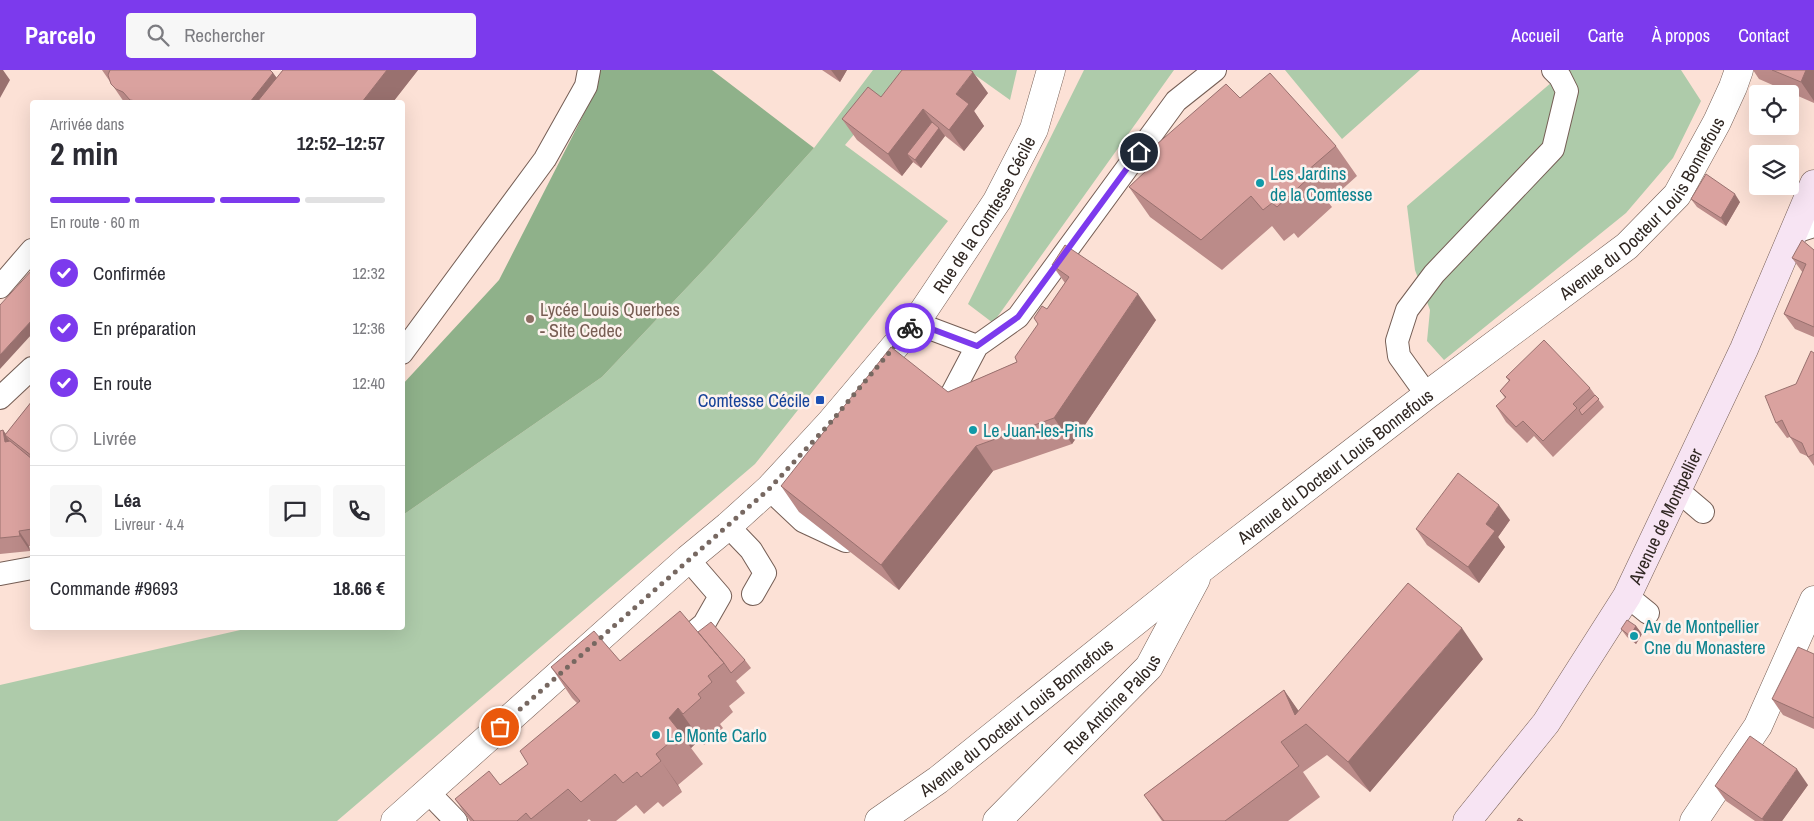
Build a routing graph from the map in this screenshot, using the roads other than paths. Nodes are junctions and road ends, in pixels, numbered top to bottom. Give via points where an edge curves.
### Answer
1 (589, 70) edge
2 (1051, 70) edge
3 (1215, 70) edge
4 (1553, 70) edge
5 (1739, 70) edge
6 (1814, 184) edge
7 (1803, 230) edge
8 (30, 252) edge
9 (0, 287) edge
10 (918, 319) junction
11 (977, 346) junction
12 (405, 349) edge
13 (30, 370) edge
14 (1427, 395) junction
15 (0, 398) edge
16 (946, 403) edge
17 (769, 489) junction
18 (1677, 490) junction
19 (1702, 512) dead end
20 (728, 526) junction
21 (857, 526) edge
22 (688, 559) junction
23 (30, 568) edge
24 (1201, 569) junction
25 (0, 574) edge
26 (753, 594) dead end
27 (1626, 596) junction
28 (1814, 600) edge
29 (1648, 613) dead end
30 (661, 660) edge
31 (428, 792) junction
32 (405, 818) edge
33 (456, 821) edge
34 (879, 821) edge
35 (997, 821) edge
36 (1467, 821) edge
37 (1694, 821) edge

1 - 12 lane via 586,86 545,159
2 - 10 street, Rue de la Comtesse Cécile via 1034,129 997,201
3 - 11 lane via 1176,101 1018,317
4 - 14 lane via 1567,91 1553,149 1434,274 1407,310 1397,341 1398,356
5 - 14 street, Avenue du Docteur Louis Bonnefous via 1717,122 1677,195 1628,246
6 - 7 main road, Avenue de Montpellier
7 - 18 main road, Avenue de Montpellier
8 - 9 lane
10 - 11 lane via 929,328
10 - 17 street, Rue de la Comtesse Cécile via 840,430
11 - 16 lane
13 - 15 lane
14 - 24 street, Avenue du Docteur Louis Bonnefous
17 - 20 street, Rue de la Comtesse Cécile
17 - 21 lane via 803,521 846,541
18 - 19 lane
18 - 27 main road, Avenue de Montpellier
20 - 22 street, Rue de la Comtesse Cécile
20 - 26 lane via 751,550 765,573
22 - 30 lane via 720,596 704,624
22 - 31 street, Rue de la Comtesse Cécile
23 - 25 lane
24 - 34 street, Avenue du Docteur Louis Bonnefous via 938,780
24 - 35 street, Rue Antoine Palous via 1149,666
27 - 29 lane
27 - 36 main road, Avenue de Montpellier via 1546,723
28 - 37 street via 1758,726
31 - 32 street, Rue de la Comtesse Cécile
31 - 33 lane

